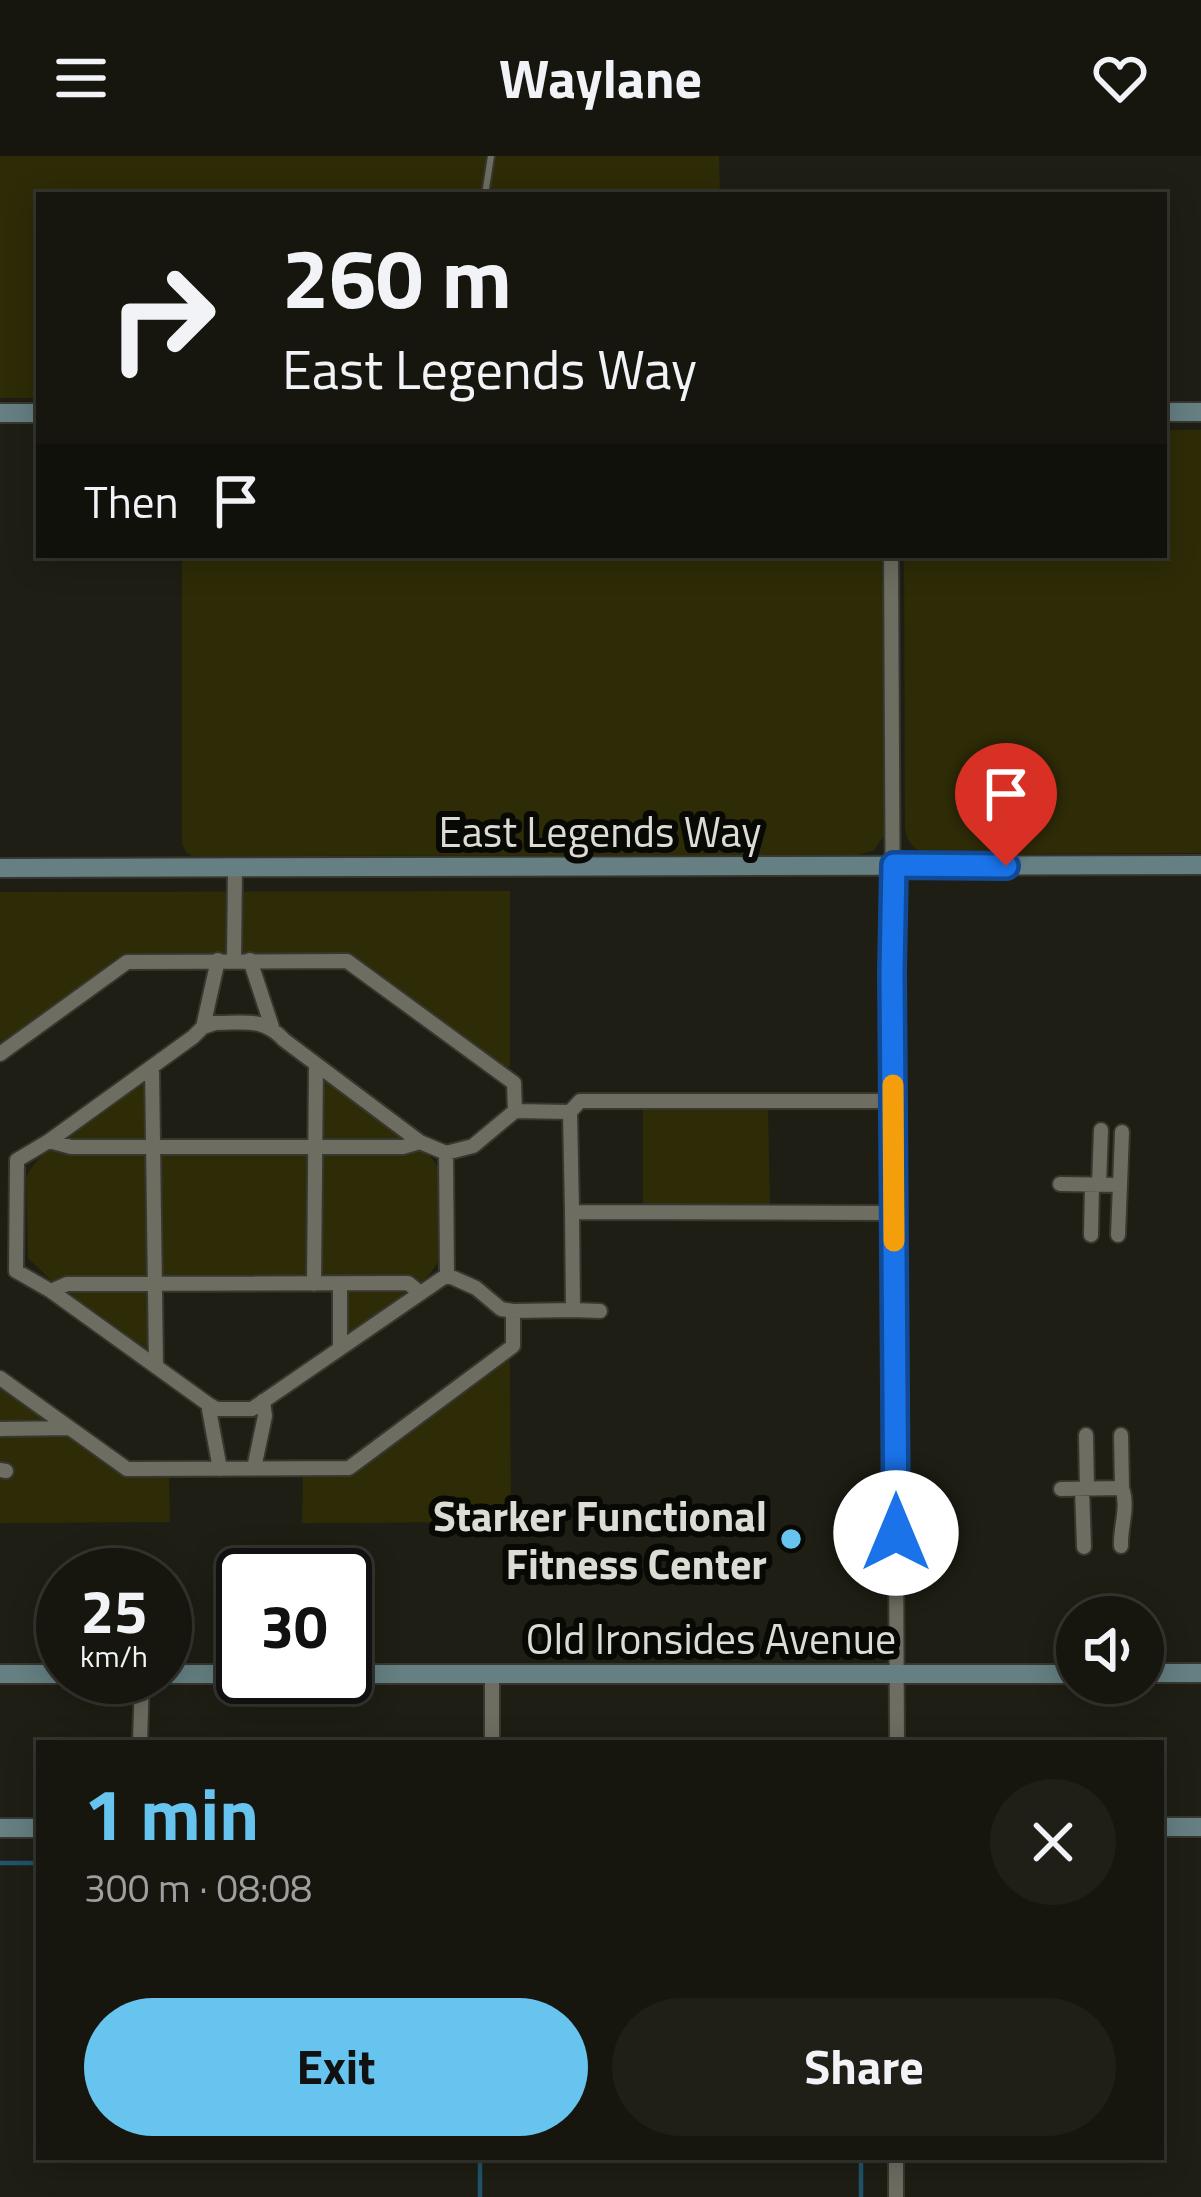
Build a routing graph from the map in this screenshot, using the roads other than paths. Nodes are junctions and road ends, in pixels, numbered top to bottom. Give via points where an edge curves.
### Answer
1 (490, 156) edge
2 (485, 192) edge
3 (1167, 412) edge
4 (1201, 412) edge
5 (0, 413) edge
6 (36, 413) edge
7 (891, 558) edge
8 (894, 865) junction
9 (1201, 865) edge
10 (0, 868) edge
11 (235, 869) junction
12 (234, 960) junction
13 (202, 1027) junction
14 (272, 1027) junction
15 (0, 1054) edge
16 (316, 1064) junction
17 (152, 1067) junction
18 (893, 1101) junction
19 (515, 1111) junction
20 (570, 1112) junction
21 (1101, 1130) dead end
22 (1121, 1132) dead end
23 (49, 1141) junction
24 (420, 1142) junction
25 (155, 1147) junction
26 (315, 1147) junction
27 (0, 1150) edge
28 (446, 1153) junction
29 (17, 1160) junction
30 (1060, 1184) dead end
31 (1095, 1185) junction
32 (1120, 1185) junction
33 (572, 1212) junction
34 (894, 1213) junction
35 (1091, 1235) dead end
36 (1118, 1235) dead end
37 (16, 1271) junction
38 (447, 1275) junction
39 (0, 1279) edge
40 (155, 1284) junction
41 (314, 1284) junction
42 (340, 1284) junction
43 (51, 1291) junction
44 (419, 1292) junction
45 (573, 1310) junction
46 (513, 1311) junction
47 (601, 1311) dead end
48 (340, 1347) junction
49 (156, 1366) junction
50 (0, 1378) edge
51 (263, 1401) junction
52 (208, 1404) junction
53 (70, 1428) junction
54 (0, 1429) edge
55 (1086, 1435) dead end
56 (1121, 1435) dead end
57 (254, 1468) junction
58 (220, 1469) junction
59 (1122, 1488) junction
60 (1084, 1489) junction
61 (1061, 1490) dead end
62 (1121, 1546) dead end
63 (1084, 1547) dead end
64 (1056, 1673) edge
65 (1164, 1673) edge
66 (1201, 1673) edge
67 (0, 1674) edge
68 (36, 1674) edge
69 (372, 1674) edge
70 (898, 1674) junction
71 (492, 1675) junction
72 (141, 1704) edge
73 (140, 1740) edge
74 (492, 1740) edge
75 (897, 1740) edge
76 (1201, 1826) edge
77 (1164, 1827) edge
78 (0, 1828) edge
79 (36, 1828) edge
80 (896, 2160) edge
81 (896, 2197) edge

1 - 2 lane
3 - 4 street
5 - 6 street
7 - 8 street
8 - 9 street, East Legends Way
8 - 11 street, East Legends Way
8 - 18 street
10 - 11 street, East Legends Way
11 - 12 street
12 - 13 street
12 - 14 street
12 - 15 street via 127,962
12 - 19 street via 347,962 514,1083
13 - 14 street
13 - 17 street
14 - 16 street
16 - 24 street
16 - 26 street
17 - 23 street
17 - 25 street
18 - 20 street via 580,1101
18 - 34 street
19 - 20 street
19 - 28 street via 473,1146
20 - 33 street
21 - 31 street
22 - 32 street
23 - 25 street
23 - 29 street
24 - 26 street
24 - 28 street
25 - 26 street
25 - 40 street
26 - 41 street
27 - 29 street
28 - 38 street
29 - 37 street
30 - 31 street
31 - 32 street
31 - 35 street
32 - 36 street
33 - 34 street
33 - 45 street
34 - 70 street
37 - 39 street
37 - 43 street
38 - 44 street
38 - 46 street
40 - 41 street
40 - 43 street
40 - 49 street
41 - 42 street
42 - 44 street via 408,1283
42 - 48 street
43 - 49 street
44 - 48 street
45 - 46 street
45 - 47 street
46 - 57 street via 514,1346 349,1468
48 - 51 street
49 - 52 street
50 - 53 street
51 - 52 street via 252,1408
51 - 57 street
52 - 58 street
53 - 54 street
53 - 58 street via 127,1469
55 - 60 street
56 - 59 street
57 - 58 street
59 - 60 street
59 - 62 street
60 - 61 street
60 - 63 street
64 - 70 street, Old Ironsides Avenue
65 - 66 street
67 - 68 street
69 - 71 street, Old Ironsides Avenue
70 - 71 street, Old Ironsides Avenue
70 - 75 street
71 - 74 street
72 - 73 street
76 - 77 street
78 - 79 street
80 - 81 street

